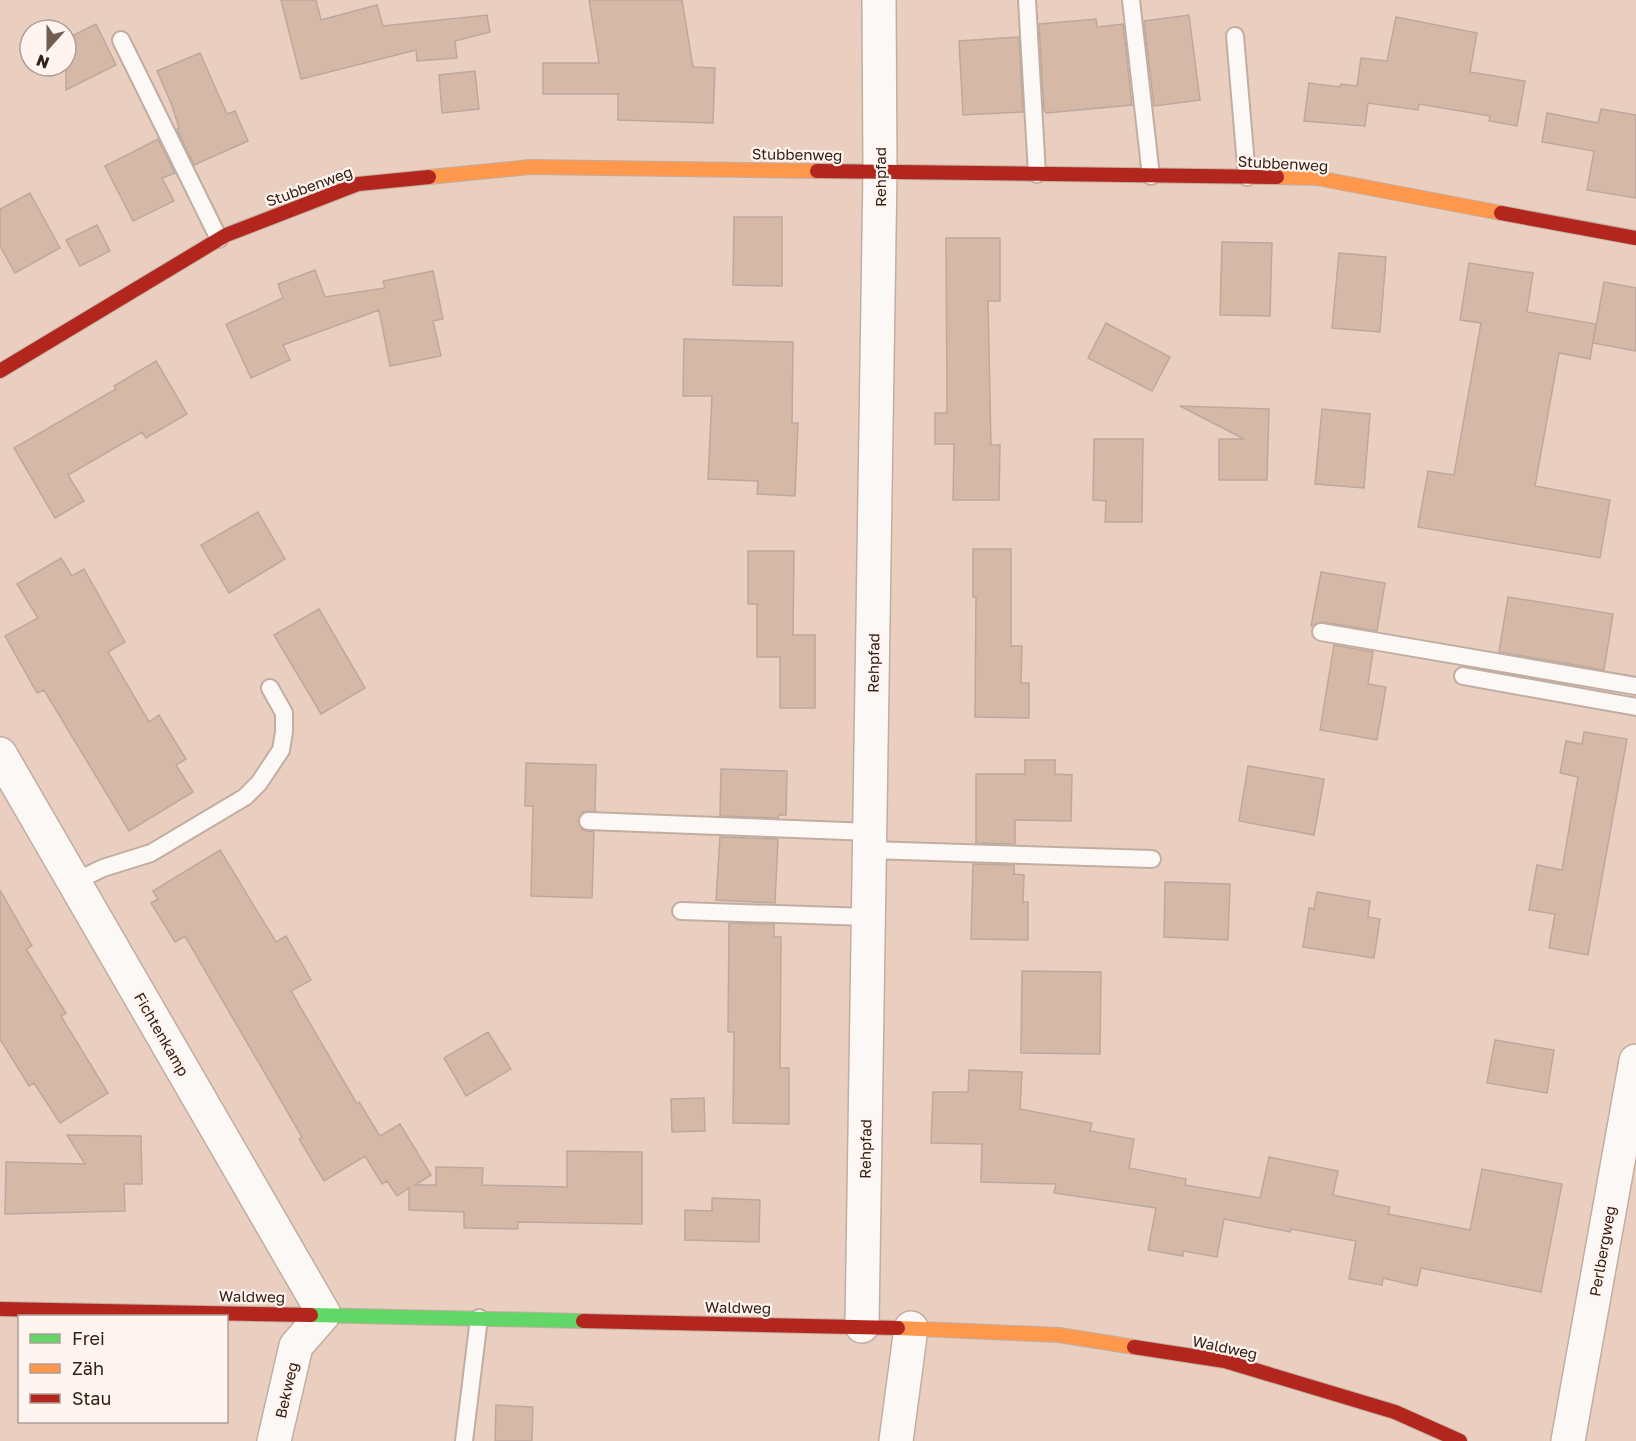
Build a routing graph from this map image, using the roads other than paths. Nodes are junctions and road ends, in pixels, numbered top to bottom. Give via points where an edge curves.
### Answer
1 (879, 0) edge
2 (1027, 0) edge
3 (1131, 0) edge
4 (1235, 36) dead end
5 (120, 40) dead end
6 (880, 171) junction
7 (1037, 174) junction
8 (1151, 176) junction
9 (1247, 177) junction
10 (1636, 238) edge
11 (219, 239) junction
12 (0, 371) edge
13 (1321, 632) dead end
14 (1463, 676) dead end
15 (1636, 686) edge
16 (270, 688) dead end
17 (1636, 707) edge
18 (0, 754) edge
19 (588, 821) dead end
20 (870, 841) junction
21 (1152, 859) dead end
22 (74, 882) junction
23 (681, 911) dead end
24 (869, 917) junction
25 (1636, 1062) edge
26 (0, 1309) edge
27 (324, 1314) junction
28 (479, 1318) junction
29 (862, 1326) junction
30 (911, 1328) junction
31 (274, 1441) edge
32 (464, 1441) edge
33 (896, 1441) edge
34 (1460, 1441) edge
35 (1568, 1441) edge

1 - 6 street, Rehpfad
2 - 7 lane
3 - 8 lane
4 - 9 lane
5 - 11 lane
6 - 7 street, Stubbenweg
6 - 11 street, Stubbenweg via 530,167 358,184
6 - 20 street, Rehpfad
7 - 8 street, Stubbenweg
8 - 9 street, Stubbenweg
9 - 10 street, Stubbenweg via 1317,178
11 - 12 street, Stubbenweg
13 - 15 lane
14 - 17 lane
16 - 22 lane via 284,713 281,750 245,797 151,853
18 - 22 street, Fichtenkamp
19 - 20 lane
20 - 21 lane
20 - 24 street, Rehpfad
22 - 27 street, Fichtenkamp
23 - 24 lane
24 - 29 street, Rehpfad
25 - 35 street, Perlbergweg
26 - 27 street, Waldweg
27 - 28 street, Waldweg
27 - 31 street, Bekweg via 296,1346
28 - 29 street, Waldweg
28 - 32 lane
29 - 30 street, Waldweg
30 - 33 street
30 - 34 street, Waldweg via 1059,1335 1225,1361 1395,1412

